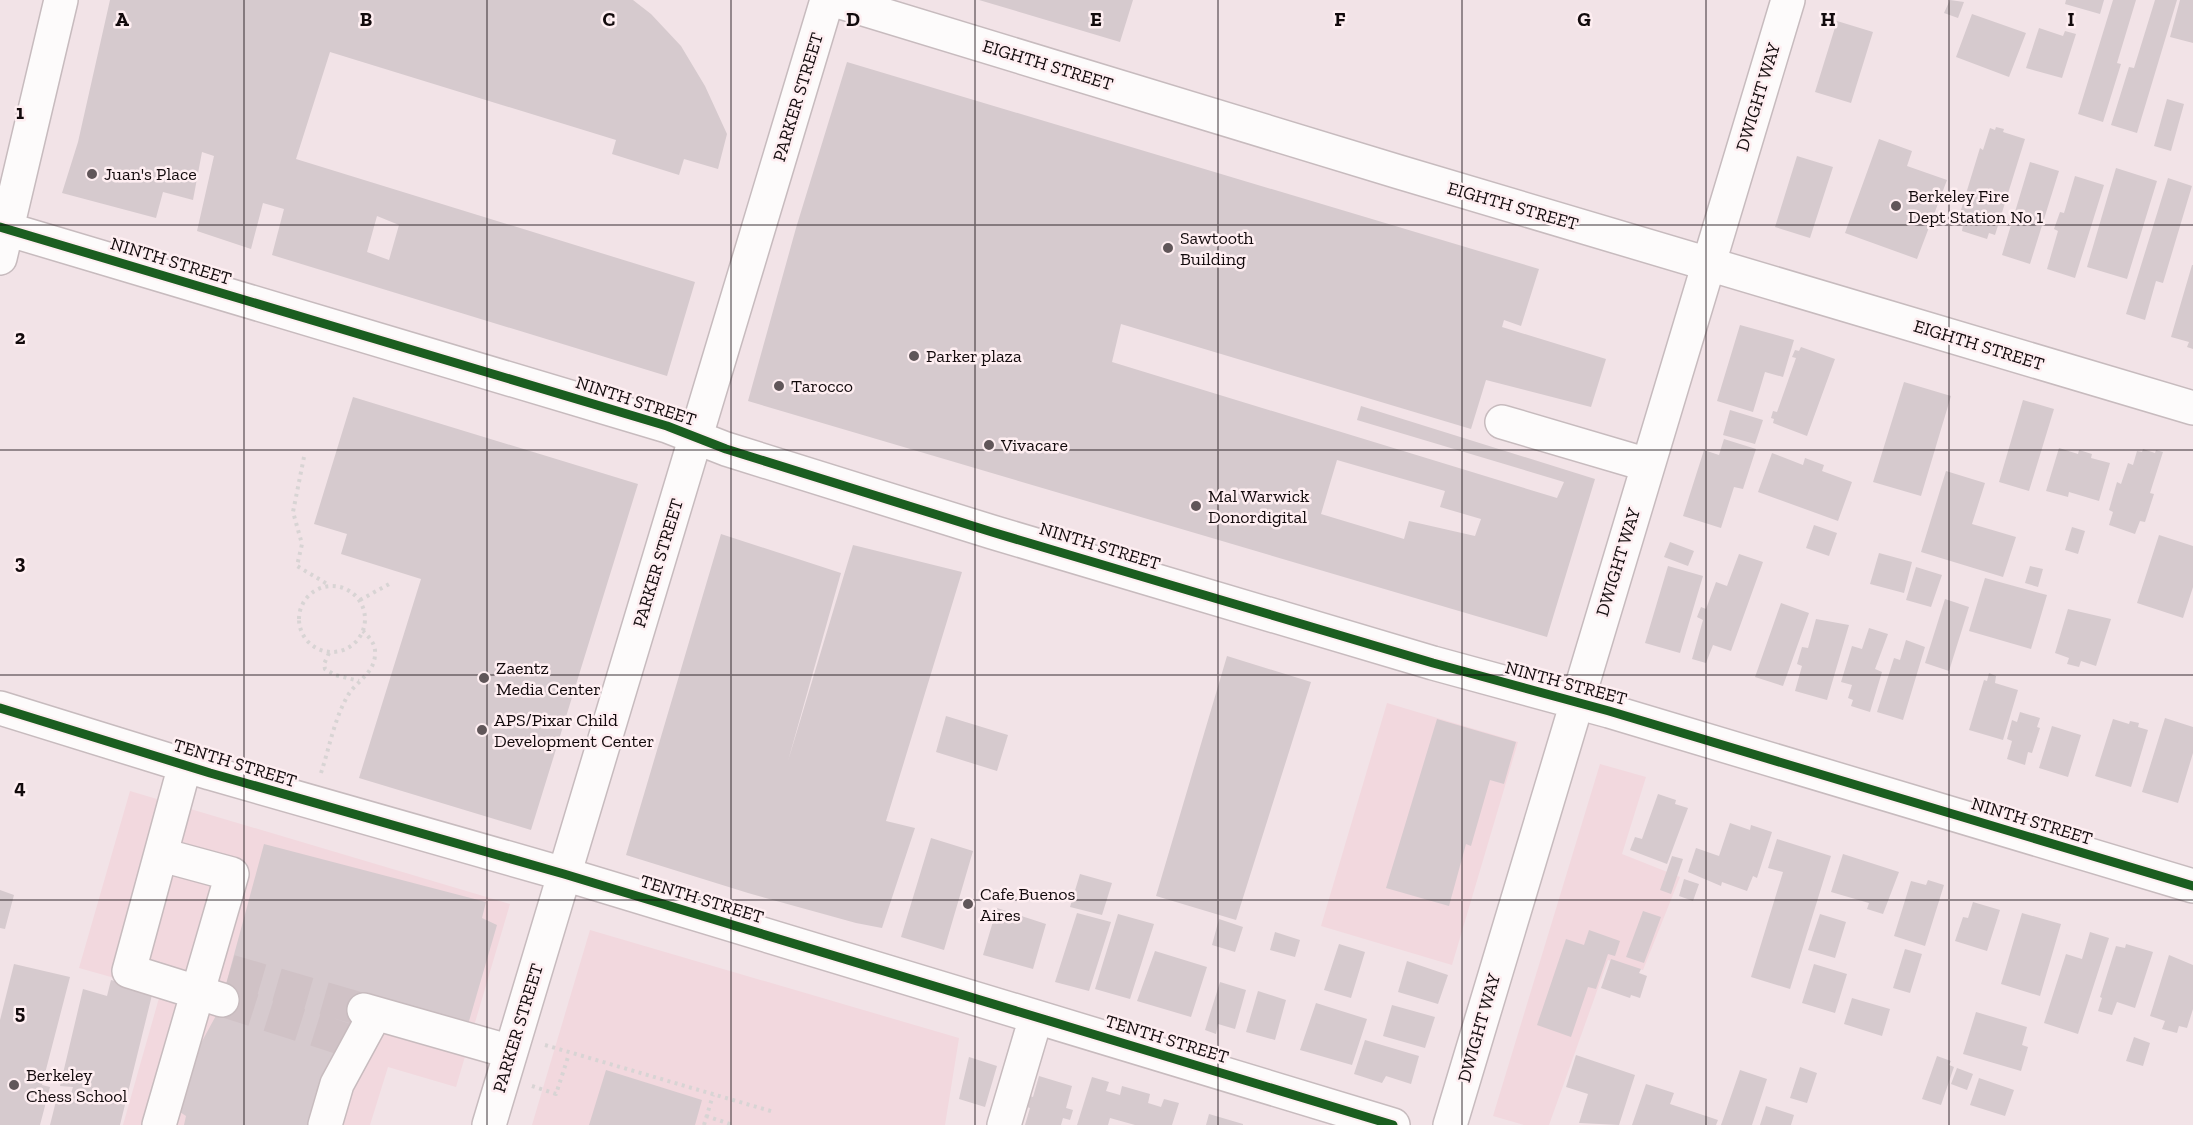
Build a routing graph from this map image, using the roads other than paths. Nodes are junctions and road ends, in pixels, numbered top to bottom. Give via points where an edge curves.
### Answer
1 (61, 0) edge
2 (827, 0) edge
3 (834, 0) edge
4 (1788, 0) edge
5 (2, 238) edge
6 (1709, 264) junction
7 (2193, 408) edge
8 (1502, 422) dead end
9 (696, 438) junction
10 (1648, 465) junction
11 (1575, 702) junction
12 (0, 708) edge
13 (185, 765) junction
14 (162, 855) junction
15 (564, 874) junction
16 (2193, 886) edge
17 (214, 982) junction
18 (1036, 1017) junction
19 (510, 1054) junction
20 (159, 1125) edge
21 (325, 1125) edge
22 (489, 1125) edge
23 (1004, 1125) edge
24 (1393, 1125) edge
25 (1450, 1125) edge

1 - 5 street
2 - 9 street, PARKER STREET
3 - 6 street, EIGHTH STREET
4 - 6 street, DWIGHT WAY
5 - 9 street, NINTH STREET via 667,426
6 - 7 street, EIGHTH STREET
6 - 10 street, DWIGHT WAY
8 - 10 street
9 - 11 street, NINTH STREET via 992,532
9 - 15 street, PARKER STREET
10 - 11 street, DWIGHT WAY
11 - 16 street, NINTH STREET
11 - 25 street, DWIGHT WAY
12 - 13 street, TENTH STREET
13 - 14 street
13 - 15 street, TENTH STREET
14 - 17 street via 232,874
14 - 17 street via 129,971
15 - 18 street, TENTH STREET
15 - 19 street, PARKER STREET
17 - 20 street
18 - 23 street
18 - 24 street, TENTH STREET
19 - 21 street via 419,1020 370,1012 353,1042
19 - 22 street, PARKER STREET

